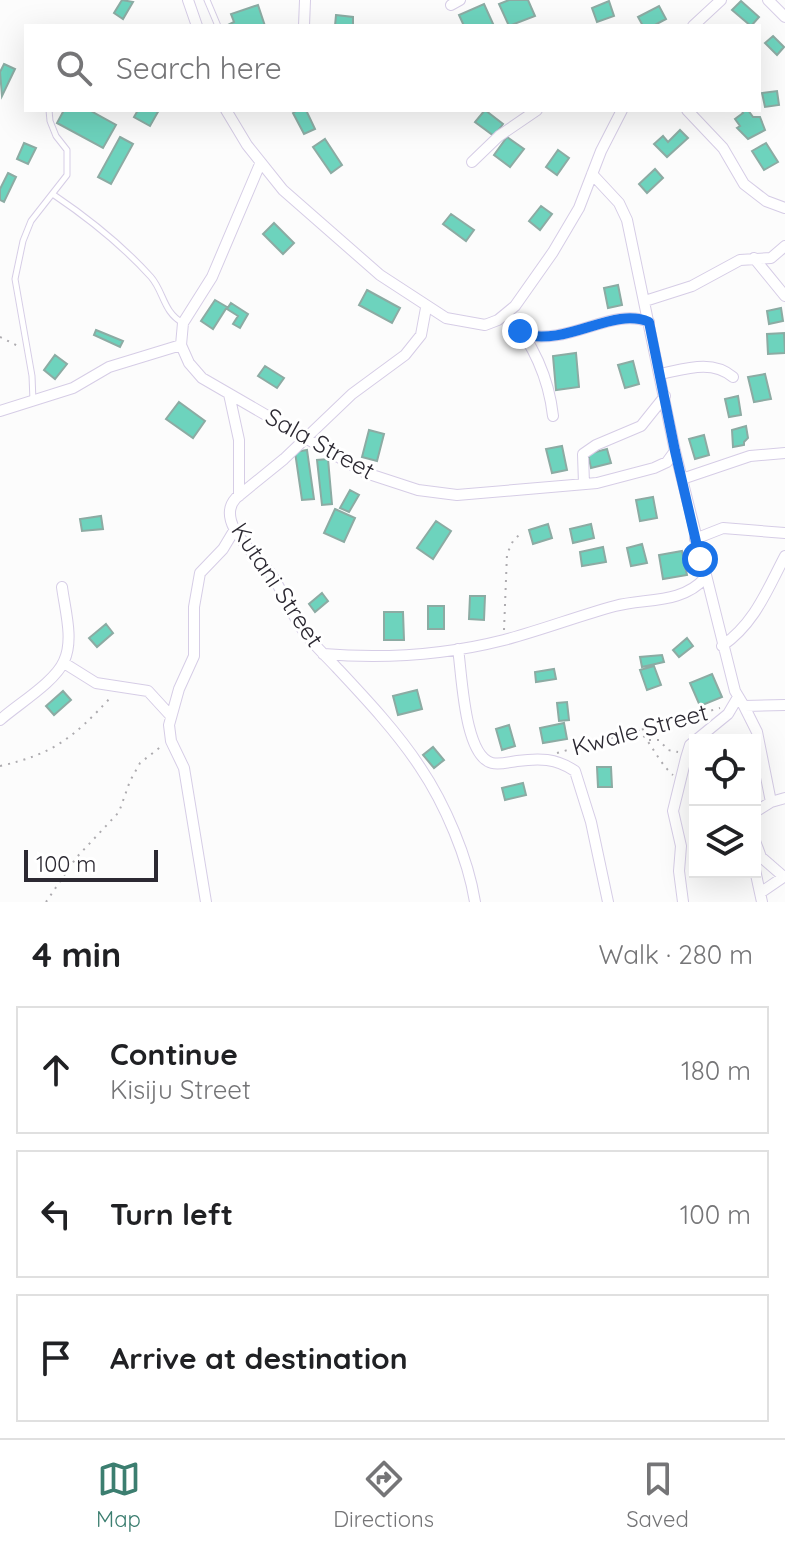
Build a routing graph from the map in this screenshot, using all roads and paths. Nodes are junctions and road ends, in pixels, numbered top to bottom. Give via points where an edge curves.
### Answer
1 (188, 0) edge
2 (207, 0) edge
3 (305, 0) edge
4 (721, 0) edge
5 (768, 0) edge
6 (785, 17) edge
7 (196, 24) edge
8 (217, 24) edge
9 (304, 24) edge
10 (695, 24) edge
11 (49, 112) edge
12 (227, 112) edge
13 (534, 112) edge
14 (621, 112) edge
15 (689, 112) edge
16 (472, 162) dead end
17 (260, 164) junction
18 (592, 174) junction
19 (54, 195) junction
20 (785, 208) edge
21 (785, 246) edge
22 (754, 258) junction
23 (785, 296) edge
24 (645, 301) junction
25 (426, 308) junction
26 (506, 314) junction
27 (649, 322) junction
28 (183, 323) junction
29 (522, 334) junction
30 (0, 337) edge
31 (181, 345) junction
32 (28, 350) junction
33 (660, 374) junction
34 (733, 377) dead end
35 (229, 394) junction
36 (665, 396) junction
37 (33, 402) junction
38 (0, 411) edge
39 (553, 416) dead end
40 (305, 438) junction
41 (675, 451) junction
42 (785, 453) edge
43 (682, 479) junction
44 (584, 484) junction
45 (239, 496) junction
46 (235, 529) junction
47 (521, 533) dead end
48 (785, 533) edge
49 (695, 539) junction
50 (785, 556) edge
51 (705, 578) junction
52 (62, 587) dead end
53 (505, 640) junction
54 (722, 646) junction
55 (458, 649) junction
56 (323, 654) junction
57 (64, 663) junction
58 (120, 688) junction
59 (739, 702) junction
60 (785, 705) edge
61 (170, 715) junction
62 (0, 720) edge
63 (637, 729) junction
64 (171, 741) junction
65 (648, 741) junction
66 (688, 752) junction
67 (545, 759) junction
68 (0, 766) edge
69 (681, 780) junction
70 (785, 798) edge
71 (771, 802) junction
72 (761, 808) edge
73 (761, 857) edge
74 (784, 876) edge
75 (761, 897) edge
76 (46, 902) edge
77 (206, 902) edge
78 (475, 902) edge
79 (608, 902) edge
80 (683, 902) edge

1 - 7 street
2 - 8 lane
3 - 9 street
4 - 10 street
5 - 6 street
11 - 19 lane via 67,150 68,165
12 - 17 street
13 - 16 street
14 - 18 street
15 - 20 street via 728,153 744,184 775,207
17 - 25 street via 332,235
17 - 28 street via 212,277
18 - 24 street via 627,220
18 - 26 street via 553,252
19 - 28 lane via 85,216 149,276 166,308
19 - 32 lane via 31,221 15,279
21 - 22 street via 771,258
22 - 23 street
22 - 24 street
24 - 27 street
25 - 26 street via 446,318 485,325
25 - 40 street, Kutani Street via 421,335 405,355
26 - 29 street
27 - 29 street via 626,319 556,337
27 - 33 street
28 - 31 street
29 - 39 street via 548,383
30 - 32 path
31 - 35 street, Sala Street via 193,370
31 - 37 street via 109,367 73,388
32 - 37 lane
33 - 34 street via 705,366
33 - 36 street
35 - 40 street, Sala Street
35 - 45 street via 239,440
36 - 41 street
36 - 44 street via 641,426 583,454
37 - 38 street
40 - 44 street, Sala Street via 366,473 418,490 457,495
40 - 45 street, Kutani Street
41 - 43 street
41 - 44 street, Sala Street via 654,468
42 - 43 street via 750,456
43 - 49 street
45 - 46 street, Kutani Street via 231,503
46 - 56 street, Kutani Street via 271,573 300,626
46 - 61 street via 200,573 194,656
47 - 53 path via 507,554
48 - 49 street via 723,528
49 - 51 street
50 - 54 street via 752,618
51 - 53 street via 678,596 617,606
51 - 54 street
52 - 57 street via 68,636
53 - 55 street
54 - 59 street
55 - 56 street via 379,657
55 - 67 street, Kwale Street via 478,753 493,763
56 - 78 street, Kutani Street via 419,765 460,849
57 - 58 street via 96,683
57 - 62 street
58 - 61 street via 148,691
58 - 68 path via 58,747
59 - 60 street
59 - 63 path, Kwale Street
59 - 66 street via 694,740
59 - 71 street via 757,732
61 - 64 street
63 - 65 path
63 - 67 path, Kwale Street
64 - 76 path via 140,763 119,812 76,858
64 - 77 street via 184,768
65 - 66 path
65 - 69 path via 658,760
66 - 69 street
67 - 79 street, Kwale Street via 567,765 580,780
69 - 80 street via 673,811 681,846
70 - 71 street
71 - 72 street
73 - 74 street
74 - 75 street

